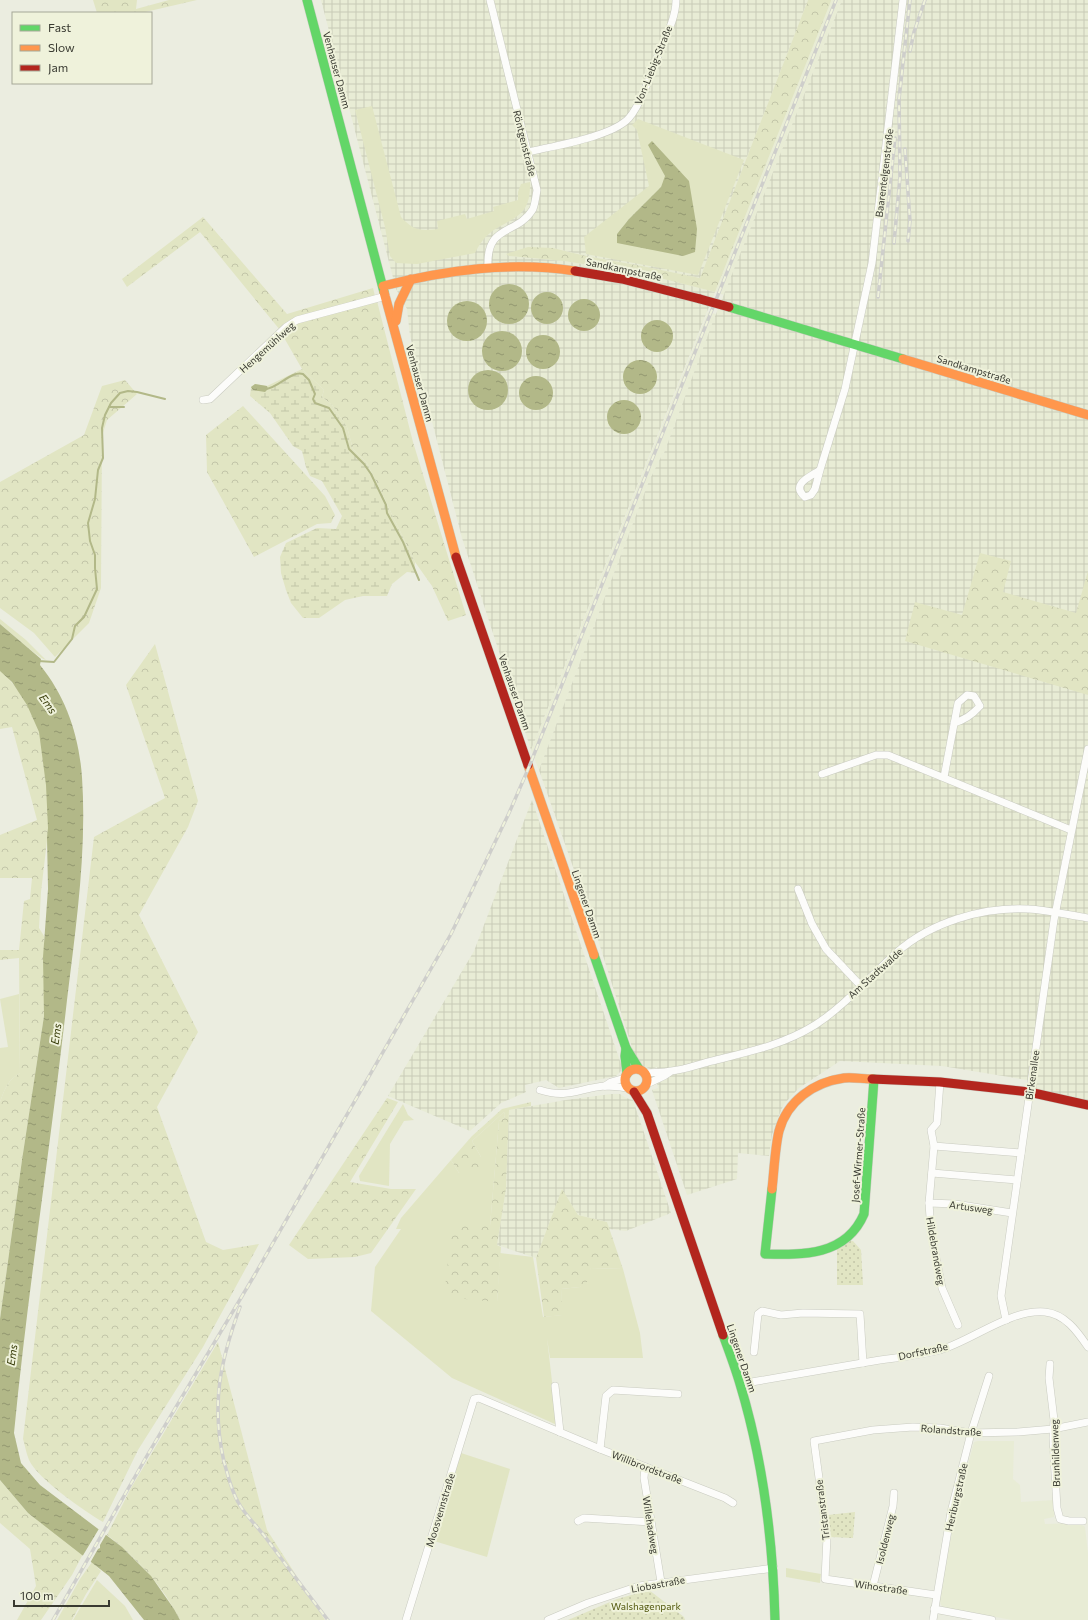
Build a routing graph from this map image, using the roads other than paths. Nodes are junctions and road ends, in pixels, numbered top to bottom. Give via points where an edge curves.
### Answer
1 (307, 0) edge
2 (490, 0) edge
3 (676, 0) edge
4 (903, 0) edge
5 (528, 152) junction
6 (488, 267) junction
7 (411, 279) junction
8 (383, 286) junction
9 (386, 296) junction
10 (855, 344) junction
11 (399, 347) junction
12 (203, 400) dead end
13 (1088, 415) edge
14 (820, 470) dead end
15 (954, 723) dead end
16 (1088, 750) edge
17 (529, 767) joint
18 (822, 774) dead end
19 (944, 777) junction
20 (1071, 830) junction
21 (798, 889) dead end
22 (1056, 913) junction
23 (1088, 918) edge
24 (861, 986) junction
25 (626, 1048) junction
26 (642, 1071) junction
27 (670, 1072) junction
28 (626, 1076) junction
29 (874, 1079) junction
30 (940, 1082) junction
31 (605, 1086) junction
32 (646, 1086) junction
33 (540, 1090) dead end
34 (631, 1090) junction
35 (1029, 1092) junction
36 (1088, 1105) edge
37 (647, 1113) junction
38 (934, 1146) junction
39 (1020, 1153) junction
40 (932, 1174) junction
41 (1017, 1180) junction
42 (929, 1203) junction
43 (1012, 1213) junction
44 (1006, 1320) junction
45 (958, 1325) dead end
46 (1088, 1347) edge
47 (754, 1352) dead end
48 (863, 1362) junction
49 (1050, 1364) dead end
50 (989, 1376) dead end
51 (740, 1384) junction
52 (555, 1386) dead end
53 (678, 1394) dead end
54 (474, 1399) joint
55 (1088, 1422) edge
56 (1053, 1429) junction
57 (560, 1432) junction
58 (971, 1433) junction
59 (814, 1441) joint
60 (600, 1449) junction
61 (645, 1467) junction
62 (894, 1493) dead end
63 (733, 1503) dead end
64 (578, 1521) dead end
65 (1083, 1521) dead end
66 (651, 1522) junction
67 (774, 1568) junction
68 (825, 1579) joint
69 (661, 1582) junction
70 (873, 1586) junction
71 (936, 1595) junction
72 (934, 1609) junction
73 (406, 1620) edge
74 (548, 1620) edge
75 (775, 1620) edge
76 (933, 1620) edge
77 (992, 1620) edge

1 - 8 main road, Venhauser Damm
2 - 5 street, Röntgenstraße
3 - 5 street, Von-Liebig-Straße via 674,14 638,104 629,118 614,129 600,134
4 - 10 street, Baarentelgenstraße via 872,263
5 - 6 street, Röntgenstraße via 537,190 533,208 525,218 492,240 487,254
6 - 7 main road, Sandkampstraße
6 - 10 main road, Sandkampstraße, bridge via 582,272 644,284
7 - 8 main road, Sandkampstraße
7 - 11 main road via 398,302 396,311 395,326
8 - 9 main road, Venhauser Damm
9 - 11 main road, Venhauser Damm
9 - 12 street, Hengemühlweg via 297,320 286,327 210,399
10 - 13 main road, Sandkampstraße
10 - 14 street via 845,389
11 - 17 main road, Venhauser Damm via 451,543
15 - 19 street
16 - 20 street, Birkenallee
17 - 25 main road, Lingener Damm
18 - 19 street via 876,755 888,755
19 - 20 street
20 - 22 street, Birkenallee
21 - 24 street via 812,924 826,949
22 - 23 street, Am Stadtwalde
22 - 24 street, Am Stadtwalde via 1031,909 1007,910 982,912 957,920 933,929 898,951
22 - 35 street, Birkenallee
24 - 27 street, Am Stadtwalde via 816,1024 777,1044
25 - 26 main road, Lingener Damm
25 - 28 main road, Lingener Damm
26 - 27 street, Am Stadtwalde
26 - 28 main road via 632,1070
26 - 32 main road via 646,1076
27 - 32 street, Am Stadtwalde
28 - 31 street
28 - 34 main road
29 - 29 main road, Josef-Wirmer-Straße via 844,1078 815,1086 790,1108 778,1131 776,1142 765,1254 800,1255 819,1252 834,1246 849,1235 861,1221 867,1184
29 - 30 main road
30 - 35 main road
30 - 38 street, Hildebrandweg via 937,1124 931,1130
31 - 33 street via 562,1095
31 - 34 street
32 - 34 main road via 638,1092
32 - 37 main road, Lingener Damm
34 - 37 main road, Lingener Damm
35 - 36 main road
35 - 39 street, Birkenallee
37 - 51 main road, Lingener Damm
38 - 39 street
38 - 40 street, Hildebrandweg
39 - 41 street, Birkenallee
40 - 41 street
40 - 42 street, Hildebrandweg
41 - 43 street, Birkenallee
42 - 43 street, Artusweg via 955,1204
42 - 45 street, Hildebrandweg via 931,1232 942,1288
43 - 44 street, Birkenallee via 1001,1296
44 - 46 street, Dorfstraße via 1031,1313 1046,1312 1056,1315 1072,1326
44 - 48 street, Dorfstraße via 940,1350
47 - 48 street via 758,1314 762,1311 781,1316 803,1313 860,1314
48 - 51 street, Dorfstraße
49 - 56 street, Brunhildenweg
50 - 58 street, Heriburgstraße
51 - 67 main road, Lingener Damm via 751,1424 766,1502
52 - 57 street
53 - 60 street via 613,1390 606,1396
54 - 57 street, Willibrordstraße via 479,1398
54 - 73 street, Moosvennstraße
55 - 56 street, Rolandstraße
56 - 58 street, Rolandstraße
56 - 65 street, Brunhildenweg via 1057,1508 1060,1519
57 - 60 street, Willibrordstraße
58 - 59 street, Rolandstraße via 913,1427 873,1430
58 - 71 street, Heriburgstraße via 951,1512
59 - 68 street, Tristanstraße via 827,1537
60 - 61 street, Willibrordstraße
61 - 63 street, Willibrordstraße
61 - 66 street, Willehadweg via 644,1478
62 - 70 street, Isoldenweg
64 - 66 street via 584,1518
66 - 69 street, Willehadweg
67 - 69 street, Liobastraße
67 - 75 main road, Lingener Damm
68 - 70 street, Wihostraße
69 - 74 street, Liobastraße via 639,1586 588,1603
70 - 71 street, Wihostraße
71 - 72 street, Heriburgstraße
72 - 76 street, Heriburgstraße
72 - 77 street

